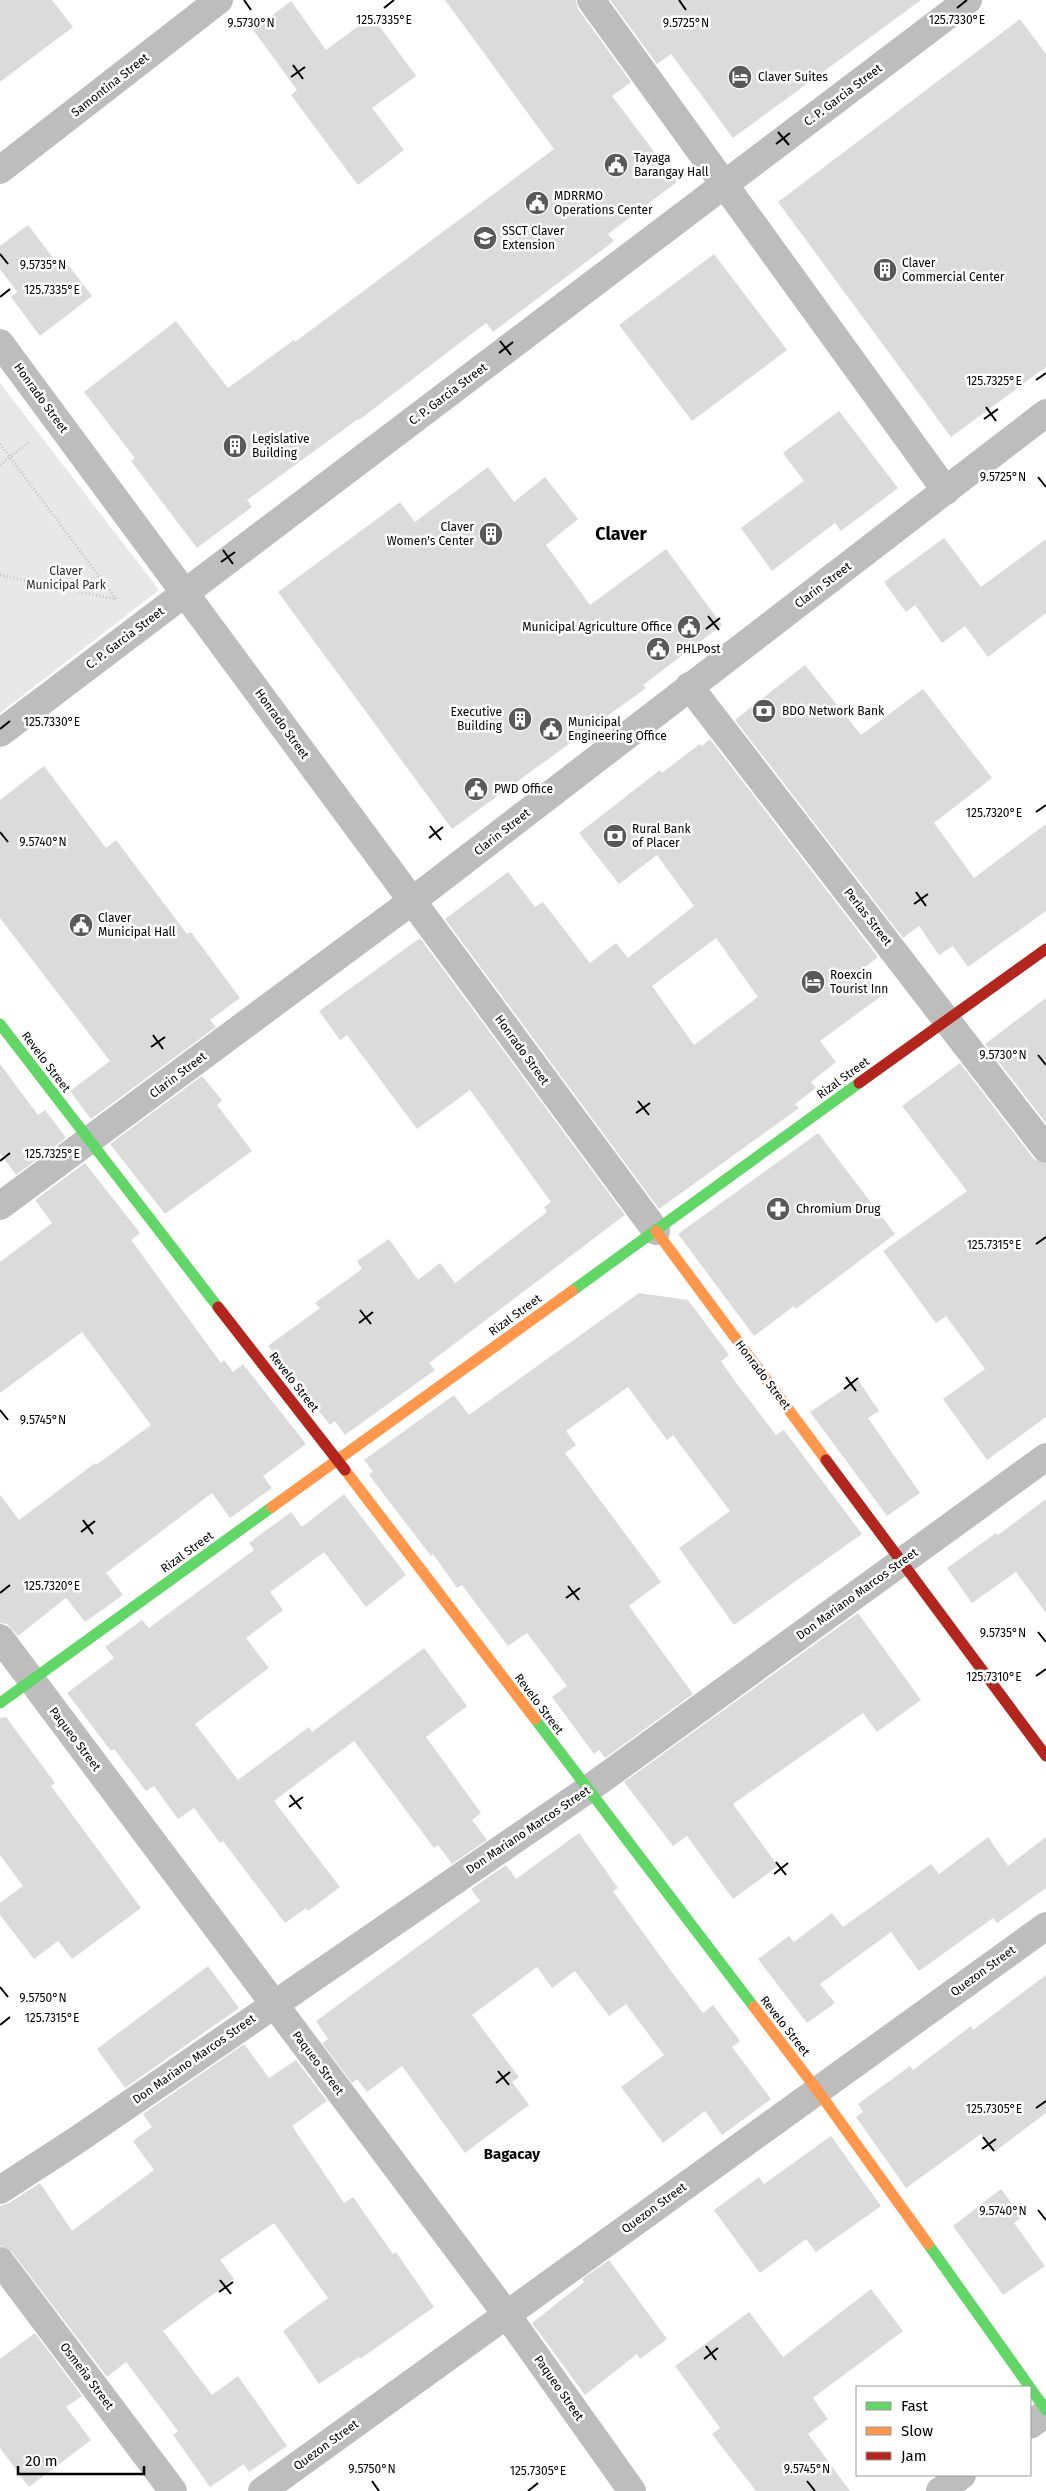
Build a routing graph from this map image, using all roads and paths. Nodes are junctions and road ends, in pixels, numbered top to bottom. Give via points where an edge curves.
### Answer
1 (219, 0) edge
2 (591, 0) edge
3 (968, 0) edge
4 (0, 170) edge
5 (724, 185) junction
6 (0, 342) edge
7 (1046, 414) edge
8 (0, 444) edge
9 (946, 492) junction
10 (0, 575) edge
11 (185, 593) junction
12 (689, 686) junction
13 (0, 733) edge
14 (412, 901) junction
15 (1046, 949) edge
16 (948, 1020) junction
17 (0, 1024) edge
18 (88, 1141) junction
19 (1046, 1149) edge
20 (0, 1206) edge
21 (656, 1231) junction
22 (1046, 1457) edge
23 (338, 1460) junction
24 (902, 1562) junction
25 (0, 1638) edge
26 (32, 1680) junction
27 (0, 1703) edge
28 (1046, 1756) edge
29 (587, 1790) junction
30 (1046, 1926) edge
31 (273, 2005) junction
32 (818, 2091) junction
33 (0, 2190) edge
34 (0, 2261) edge
35 (507, 2314) junction
36 (1028, 2386) edge
37 (1031, 2390) edge
38 (1046, 2411) edge
39 (1031, 2424) edge
40 (961, 2476) edge
41 (173, 2491) edge
42 (262, 2491) edge
43 (632, 2491) edge
44 (940, 2491) edge

1 - 4 street, Samontina Street
2 - 5 street
3 - 5 street, C. P. Garcia Street
5 - 9 street
5 - 11 street, C. P. Garcia Street
6 - 11 street, Honrado Street
7 - 9 street, Clarin Street
8 - 10 path via 116,599
9 - 12 street, Clarin Street
11 - 13 street, C. P. Garcia Street
11 - 14 street, Honrado Street
12 - 14 street, Clarin Street
12 - 16 street, Perlas Street
14 - 18 street, Clarin Street
14 - 21 street, Honrado Street
15 - 16 street, Rizal Street
16 - 19 street, Perlas Street
16 - 21 street, Rizal Street
17 - 18 street, Revelo Street
18 - 20 street, Clarin Street
18 - 23 street, Revelo Street
21 - 23 street, Rizal Street
21 - 24 street, Honrado Street
22 - 24 street, Don Mariano Marcos Street
23 - 26 street, Rizal Street
23 - 29 street, Revelo Street
24 - 28 street, Honrado Street
24 - 29 street, Don Mariano Marcos Street
25 - 26 street, Paqueo Street
26 - 27 street, Rizal Street
26 - 31 street, Paqueo Street
29 - 31 street, Don Mariano Marcos Street
29 - 32 street, Revelo Street
30 - 32 street, Quezon Street
31 - 33 street, Don Mariano Marcos Street
31 - 35 street, Paqueo Street
32 - 35 street, Quezon Street
32 - 36 street, Revelo Street
34 - 41 street, Osmeña Street
35 - 42 street, Quezon Street
35 - 43 street, Paqueo Street
37 - 38 street, Revelo Street
38 - 39 street
40 - 44 street

